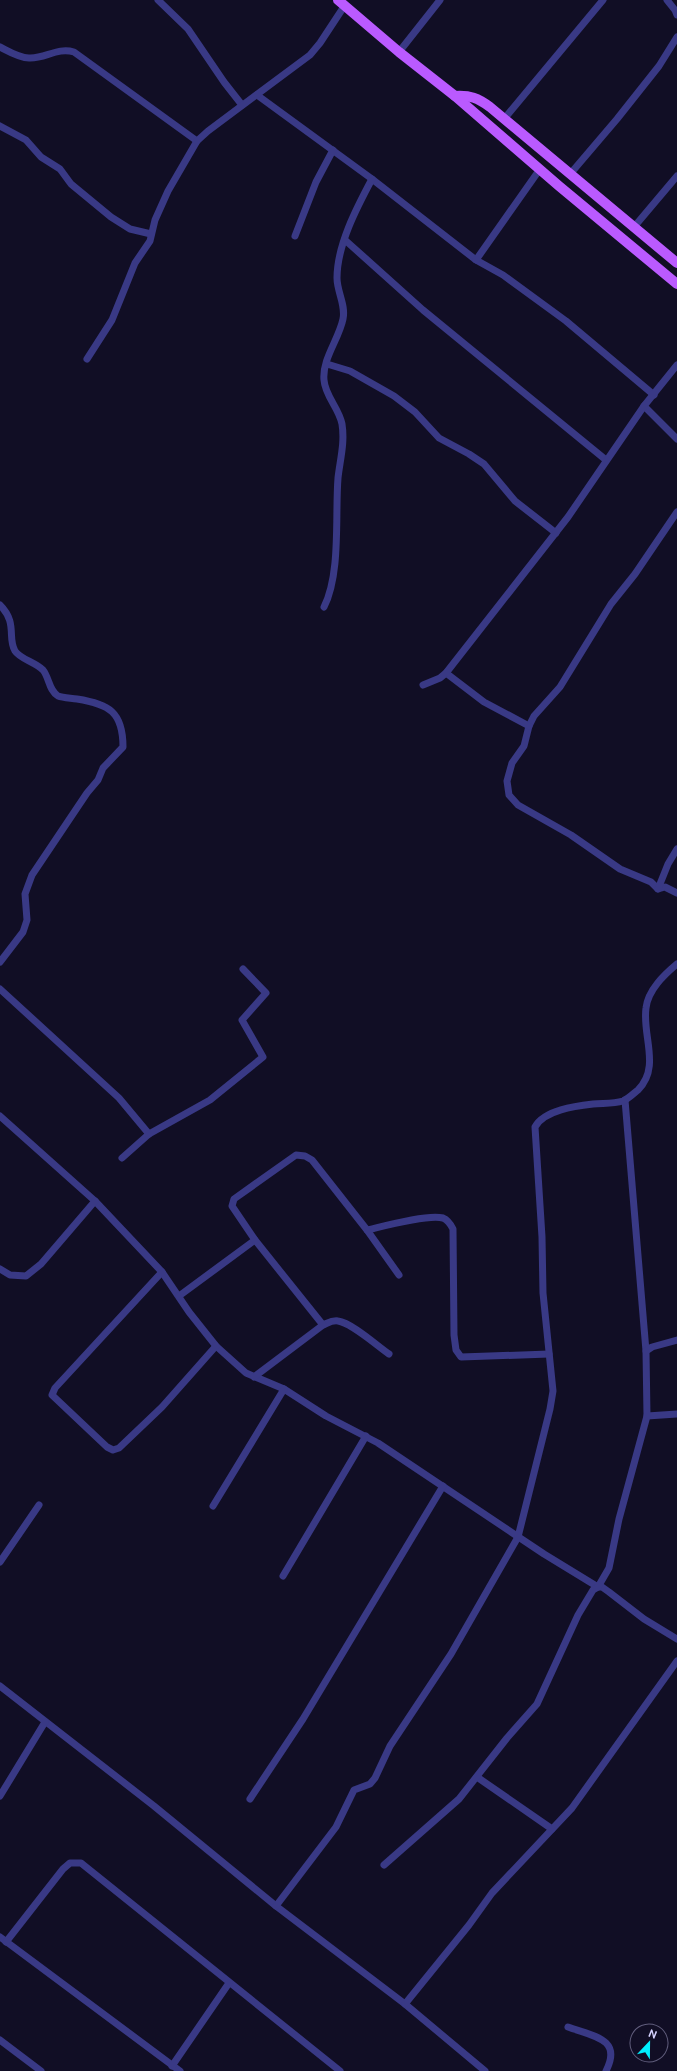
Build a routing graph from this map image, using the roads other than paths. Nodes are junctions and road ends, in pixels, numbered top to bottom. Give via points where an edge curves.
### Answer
1 (158, 0) edge
2 (440, 0) edge
3 (603, 0) edge
4 (667, 0) edge
5 (342, 3) edge
6 (676, 11) edge
7 (677, 37) edge
8 (0, 47) edge
9 (399, 52) junction
10 (257, 95) junction
11 (455, 96) junction
12 (242, 105) junction
13 (504, 119) junction
14 (0, 126) edge
15 (197, 142) junction
16 (333, 150) junction
17 (540, 169) junction
18 (571, 173) junction
19 (677, 176) edge
20 (372, 179) junction
21 (634, 227) junction
22 (151, 234) junction
23 (295, 236) dead end
24 (345, 240) junction
25 (476, 260) junction
26 (677, 263) edge
27 (677, 284) edge
28 (87, 358) dead end
29 (326, 364) junction
30 (677, 365) edge
31 (654, 395) junction
32 (644, 406) junction
33 (677, 439) edge
34 (606, 460) junction
35 (677, 512) edge
36 (556, 533) junction
37 (0, 606) edge
38 (324, 607) dead end
39 (446, 673) junction
40 (423, 685) dead end
41 (529, 726) junction
42 (677, 849) edge
43 (658, 889) junction
44 (677, 893) edge
45 (0, 962) edge
46 (677, 964) edge
47 (243, 969) dead end
48 (0, 989) edge
49 (625, 1100) junction
50 (0, 1116) edge
51 (149, 1134) junction
52 (122, 1158) dead end
53 (95, 1201) junction
54 (367, 1230) junction
55 (255, 1240) junction
56 (0, 1269) edge
57 (162, 1272) junction
58 (399, 1275) dead end
59 (179, 1296) junction
60 (323, 1325) junction
61 (677, 1340) edge
62 (216, 1346) junction
63 (646, 1351) junction
64 (389, 1354) dead end
65 (549, 1354) junction
66 (254, 1377) junction
67 (284, 1389) junction
68 (677, 1414) edge
69 (647, 1416) junction
70 (366, 1436) junction
71 (443, 1486) junction
72 (39, 1505) dead end
73 (213, 1506) dead end
74 (518, 1537) junction
75 (0, 1562) edge
76 (283, 1576) dead end
77 (598, 1587) junction
78 (677, 1639) edge
79 (677, 1661) edge
80 (0, 1686) edge
81 (45, 1722) junction
82 (477, 1776) junction
83 (0, 1796) edge
84 (250, 1799) dead end
85 (552, 1829) junction
86 (384, 1865) dead end
87 (276, 1906) junction
88 (0, 1937) edge
89 (6, 1942) junction
90 (229, 1983) junction
91 (405, 2004) junction
92 (568, 2027) dead end
93 (0, 2040) edge
94 (172, 2066) junction
95 (41, 2071) edge
96 (180, 2071) edge
97 (340, 2071) edge
98 (485, 2071) edge
99 (606, 2071) edge

1 - 12 street via 188,29
2 - 9 street
3 - 13 street
4 - 6 street
5 - 9 main road
5 - 10 street via 320,43 310,55
7 - 18 street via 659,66 617,120
8 - 15 street via 30,59 59,50 74,52
9 - 11 main road
10 - 12 street
10 - 16 street
11 - 13 main road via 478,98
11 - 17 main road
12 - 15 street
13 - 18 main road
14 - 22 street via 26,140 41,157 60,168 72,184 111,218 130,229
15 - 22 street via 161,204
16 - 20 street
16 - 23 street via 316,182
17 - 25 street
17 - 27 main road
18 - 21 main road
19 - 21 street
20 - 24 street via 352,219
20 - 25 street
21 - 26 main road
22 - 28 street via 150,241 135,263 112,320
24 - 29 street via 337,280 344,317
24 - 34 street via 423,310
25 - 31 street via 566,321
29 - 36 street via 350,372 394,396 415,412 439,438 484,464 515,501
29 - 38 street via 325,385 339,414 343,434 332,586
30 - 31 street
31 - 32 street
32 - 33 street
32 - 34 street
34 - 36 street
35 - 41 street via 635,574 611,604 560,687 534,716
36 - 39 street
37 - 45 street via 5,610 12,625 15,650 43,670 58,696 97,703 115,713 123,733 123,747 103,768 98,780 87,792 32,875 25,894 27,920 23,932
39 - 40 street
39 - 41 street via 484,702
41 - 43 street via 524,746 509,770 507,789 513,801 571,834 620,869 651,882
42 - 43 street
43 - 44 street via 665,887
46 - 49 street via 659,982 646,1007 651,1065 639,1089
47 - 51 street via 266,993 242,1020 263,1057 210,1100
48 - 51 street via 119,1098
49 - 63 street
49 - 65 street via 556,1113 538,1121 535,1127 543,1293
50 - 53 street
51 - 52 street
53 - 56 street via 42,1264 26,1276 10,1275
53 - 57 street
54 - 55 street via 312,1160 296,1155 234,1199 232,1206 236,1214
54 - 58 street
54 - 65 street via 428,1218 443,1218 453,1229 454,1335 456,1350 461,1357
55 - 59 street
55 - 60 street
57 - 59 street
57 - 62 street via 55,1388 52,1395 113,1450 119,1448 162,1407
59 - 62 street
60 - 64 street via 339,1321
60 - 66 street
61 - 63 street
62 - 66 street
63 - 69 street via 644,1359
65 - 74 street via 553,1391 550,1409
66 - 67 street
67 - 70 street via 326,1416
67 - 73 street
68 - 69 street
69 - 77 street via 619,1519 609,1568
70 - 71 street
70 - 76 street
71 - 74 street
71 - 84 street via 303,1719
72 - 75 street
74 - 77 street
74 - 87 street via 451,1654 390,1746 375,1778 370,1784 354,1790 336,1826
77 - 78 street
77 - 82 street via 593,1590 578,1615 537,1704
79 - 85 street via 572,1808
80 - 81 street
81 - 83 street
81 - 87 street via 154,1806
82 - 85 street
82 - 86 street via 469,1789 445,1813
85 - 91 street via 492,1893
87 - 91 street
88 - 89 street
89 - 90 street via 63,1869 76,1862 87,1867
89 - 94 street
90 - 94 street
90 - 97 street
91 - 98 street
92 - 99 street via 601,2039 611,2047 613,2054
93 - 95 street
94 - 96 street

